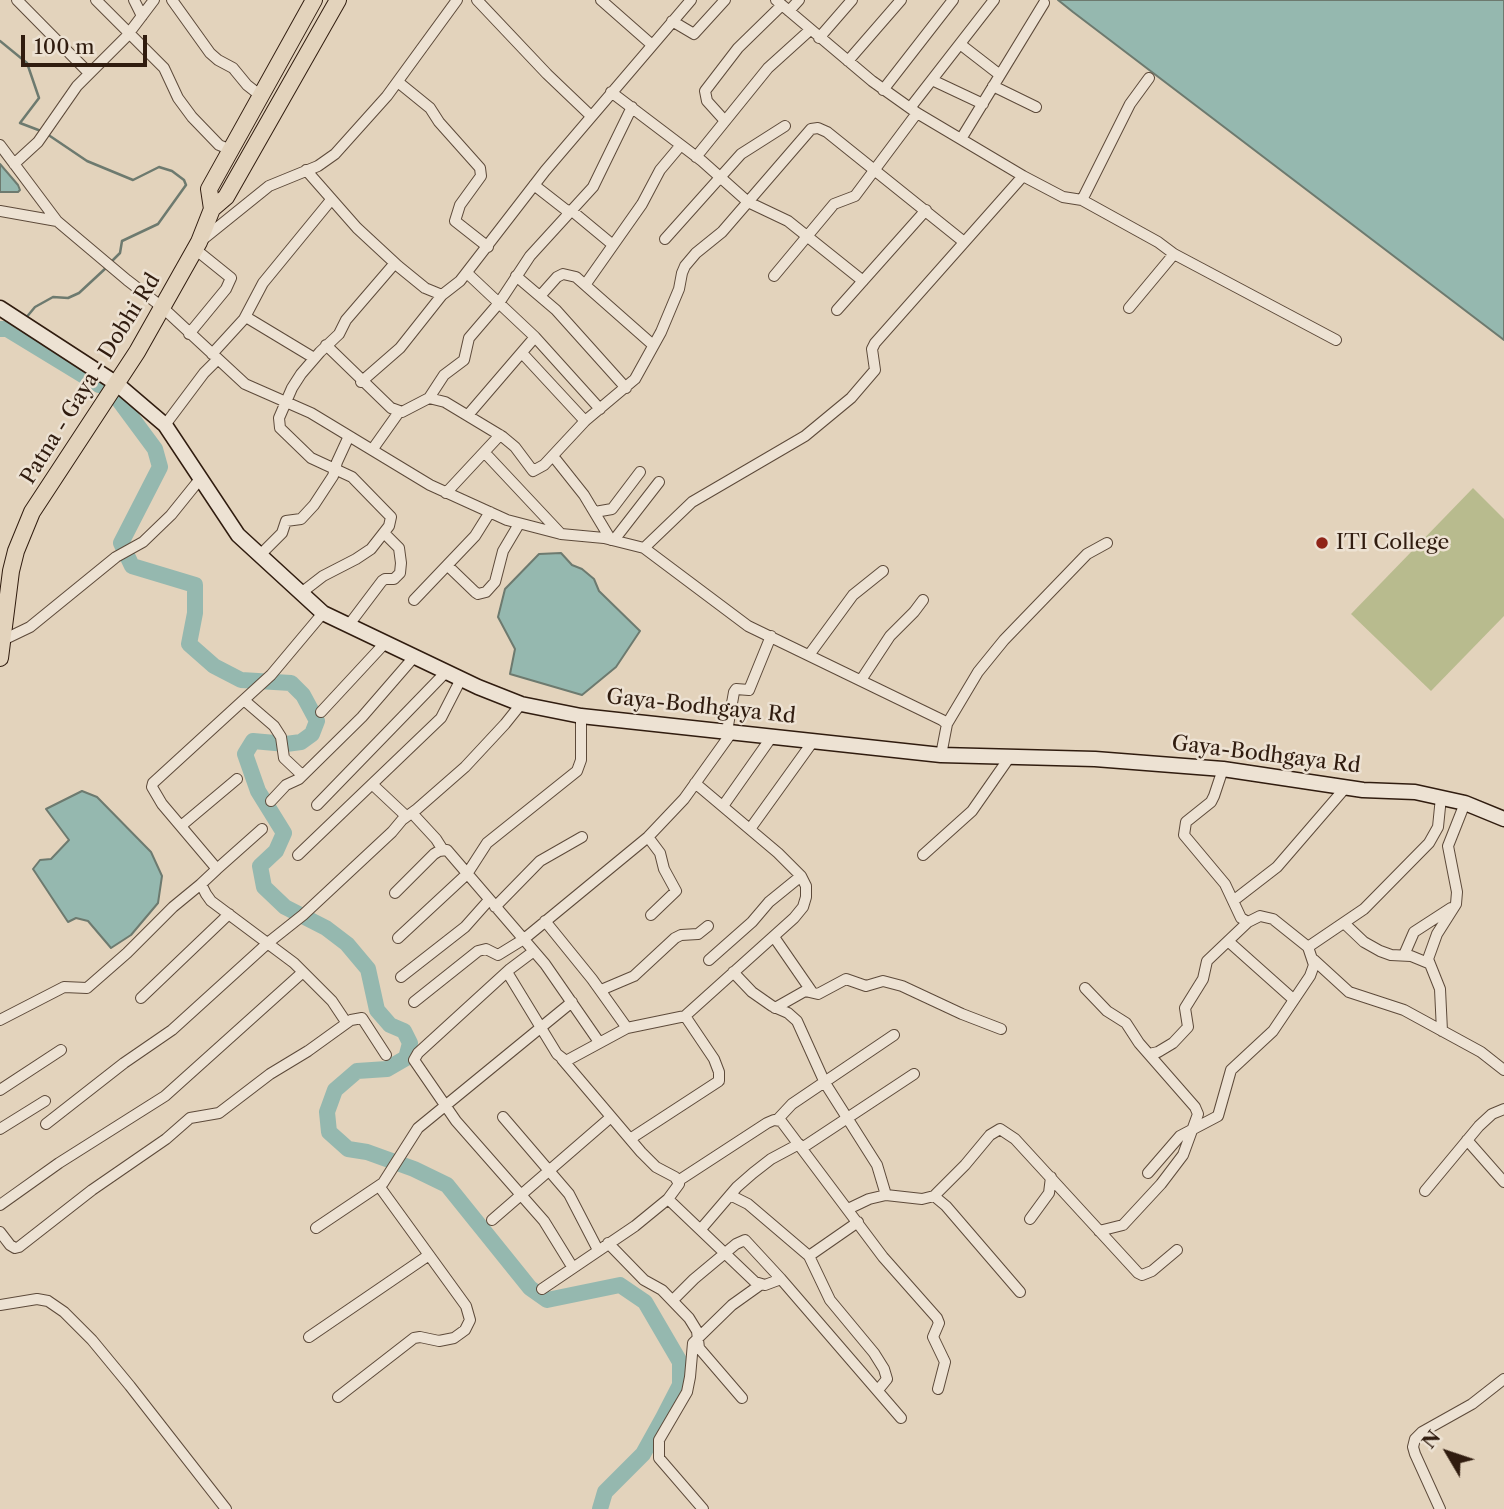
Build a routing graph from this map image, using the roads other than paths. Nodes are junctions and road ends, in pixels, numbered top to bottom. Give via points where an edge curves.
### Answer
1 (17, 0) edge
2 (96, 0) edge
3 (134, 0) edge
4 (154, 0) edge
5 (172, 0) edge
6 (314, 0) edge
7 (338, 0) edge
8 (457, 0) edge
9 (477, 0) edge
10 (602, 0) edge
11 (691, 0) edge
12 (725, 0) edge
13 (799, 0) edge
14 (852, 0) edge
15 (901, 0) edge
16 (953, 0) edge
17 (994, 0) edge
18 (1044, 3) dead end
19 (782, 6) edge
20 (142, 16) junction
21 (672, 21) junction
22 (810, 30) junction
23 (128, 34) junction
24 (819, 38) junction
25 (651, 44) junction
26 (960, 44) junction
27 (848, 61) junction
28 (89, 74) junction
29 (1000, 75) junction
30 (1149, 78) dead end
31 (932, 80) junction
32 (398, 82) junction
33 (993, 86) junction
34 (883, 90) junction
35 (611, 92) junction
36 (261, 96) junction
37 (983, 104) junction
38 (632, 107) junction
39 (1036, 107) dead end
40 (913, 110) junction
41 (591, 116) junction
42 (725, 121) junction
43 (785, 126) dead end
44 (961, 139) junction
45 (0, 145) edge
46 (681, 145) junction
47 (231, 150) junction
48 (696, 157) junction
49 (14, 164) junction
50 (875, 169) junction
51 (306, 170) junction
52 (1023, 176) junction
53 (721, 178) junction
54 (534, 185) junction
55 (331, 200) junction
56 (1082, 200) junction
57 (748, 202) junction
58 (212, 209) junction
59 (0, 211) edge
60 (572, 211) junction
61 (926, 211) junction
62 (57, 220) junction
63 (808, 236) junction
64 (665, 239) dead end
65 (964, 242) junction
66 (613, 245) junction
67 (197, 246) junction
68 (488, 247) junction
69 (1174, 254) junction
70 (395, 263) junction
71 (467, 273) junction
72 (516, 276) junction
73 (774, 276) dead end
74 (863, 281) junction
75 (585, 285) junction
76 (442, 295) junction
77 (541, 295) junction
78 (499, 303) junction
79 (162, 307) junction
80 (0, 308) edge
81 (1129, 308) dead end
82 (837, 310) dead end
83 (246, 317) junction
84 (189, 334) junction
85 (536, 337) junction
86 (1336, 340) dead end
87 (326, 345) junction
88 (653, 345) junction
89 (522, 353) junction
90 (215, 357) junction
91 (314, 358) junction
92 (361, 382) junction
93 (117, 384) junction
94 (626, 388) junction
95 (429, 398) junction
96 (285, 403) junction
97 (600, 409) junction
98 (399, 412) junction
99 (468, 415) junction
100 (585, 421) junction
101 (165, 425) junction
102 (500, 435) junction
103 (349, 436) junction
104 (372, 450) junction
105 (485, 453) junction
106 (553, 456) junction
107 (336, 469) junction
108 (640, 472) dead end
109 (200, 479) junction
110 (659, 482) dead end
111 (446, 492) junction
112 (489, 512) junction
113 (595, 512) junction
114 (519, 524) junction
115 (384, 533) junction
116 (561, 534) junction
117 (612, 540) junction
118 (1107, 543) dead end
119 (644, 548) junction
120 (259, 556) junction
121 (448, 565) junction
122 (883, 571) dead end
123 (301, 593) junction
124 (414, 600) dead end
125 (923, 600) dead end
126 (323, 613) junction
127 (348, 626) junction
128 (771, 636) junction
129 (3, 640) junction
130 (385, 643) junction
131 (809, 655) junction
132 (414, 657) junction
133 (0, 658) edge
134 (446, 672) junction
135 (461, 679) junction
136 (861, 680) junction
137 (245, 701) junction
138 (521, 704) junction
139 (321, 712) dead end
140 (581, 716) junction
141 (947, 724) junction
142 (730, 732) junction
143 (773, 735) junction
144 (814, 740) junction
145 (941, 755) junction
146 (1009, 758) junction
147 (1223, 769) junction
148 (302, 775) junction
149 (237, 779) dead end
150 (695, 783) junction
151 (373, 785) junction
152 (1346, 787) junction
153 (1441, 797) junction
154 (271, 801) dead end
155 (1465, 803) junction
156 (317, 806) dead end
157 (723, 806) junction
158 (409, 815) junction
159 (1504, 819) edge
160 (181, 826) junction
161 (262, 829) dead end
162 (750, 829) junction
163 (582, 837) dead end
164 (648, 837) junction
165 (443, 850) junction
166 (298, 855) dead end
167 (923, 855) dead end
168 (217, 869) junction
169 (467, 874) junction
170 (801, 876) junction
171 (201, 884) junction
172 (395, 893) dead end
173 (1233, 901) junction
174 (492, 903) junction
175 (1456, 905) junction
176 (229, 914) junction
177 (651, 915) dead end
178 (545, 921) junction
179 (1248, 922) junction
180 (1344, 923) junction
181 (708, 926) dead end
182 (774, 937) junction
183 (398, 938) dead end
184 (524, 939) junction
185 (1228, 941) junction
186 (269, 942) junction
187 (1308, 947) junction
188 (534, 951) junction
189 (1404, 955) junction
190 (709, 960) dead end
191 (1314, 960) junction
192 (1428, 963) junction
193 (303, 972) junction
194 (507, 972) junction
195 (733, 972) junction
196 (401, 978) dead end
197 (1085, 988) dead end
198 (601, 990) junction
199 (812, 992) junction
200 (141, 998) dead end
201 (1293, 999) junction
202 (414, 1002) dead end
203 (572, 1002) junction
204 (775, 1008) junction
205 (685, 1016) junction
206 (0, 1020) edge
207 (346, 1023) junction
208 (541, 1025) junction
209 (627, 1028) junction
210 (1001, 1029) dead end
211 (1442, 1031) junction
212 (894, 1035) dead end
213 (599, 1042) junction
214 (61, 1050) dead end
215 (1149, 1054) junction
216 (386, 1055) dead end
217 (562, 1059) junction
218 (1504, 1070) edge
219 (914, 1074) dead end
220 (825, 1083) junction
221 (0, 1090) edge
222 (45, 1101) dead end
223 (446, 1107) junction
224 (1504, 1109) edge
225 (503, 1117) dead end
226 (611, 1117) junction
227 (778, 1119) junction
228 (847, 1119) junction
229 (46, 1124) dead end
230 (0, 1129) edge
231 (1192, 1129) junction
232 (630, 1139) junction
233 (1467, 1140) junction
234 (801, 1146) junction
235 (550, 1171) junction
236 (1148, 1173) dead end
237 (1051, 1177) junction
238 (678, 1181) junction
239 (1504, 1182) edge
240 (379, 1186) junction
241 (1425, 1191) dead end
242 (522, 1194) junction
243 (730, 1195) junction
244 (886, 1195) junction
245 (934, 1196) junction
246 (668, 1199) junction
247 (0, 1205) edge
248 (848, 1209) junction
249 (1030, 1219) dead end
250 (492, 1220) dead end
251 (858, 1222) junction
252 (316, 1228) dead end
253 (701, 1229) junction
254 (1099, 1231) junction
255 (0, 1232) edge
256 (608, 1242) junction
257 (598, 1250) junction
258 (1177, 1250) dead end
259 (726, 1252) junction
260 (429, 1255) junction
261 (809, 1256) junction
262 (573, 1268) junction
263 (781, 1279) junction
264 (760, 1285) junction
265 (542, 1289) dead end
266 (1020, 1292) dead end
267 (673, 1300) junction
268 (0, 1305) edge
269 (309, 1337) dead end
270 (697, 1339) junction
271 (1504, 1379) edge
272 (938, 1389) dead end
273 (878, 1390) junction
274 (338, 1397) dead end
275 (742, 1398) dead end
276 (901, 1418) dead end
277 (226, 1509) edge
278 (703, 1509) edge
279 (1440, 1509) edge

1 - 28 street
2 - 23 street
3 - 20 street
4 - 20 street
5 - 36 street via 210,53
6 - 36 main road
7 - 58 main road via 226,197
8 - 32 street
9 - 41 street
10 - 25 street
11 - 21 street
12 - 21 street via 694,34
13 - 19 street
14 - 24 street
15 - 27 street
16 - 34 street
17 - 26 street
18 - 29 street
19 - 22 street
19 - 42 street via 738,48 705,92
20 - 23 street
21 - 25 street
22 - 24 street
22 - 42 street via 768,68
23 - 28 street
23 - 47 street via 164,68 192,117 219,145
24 - 27 street
25 - 35 street
26 - 29 street
26 - 31 street
27 - 34 street
28 - 49 street via 41,138
29 - 33 street
30 - 56 street via 1126,111
31 - 37 street
31 - 40 street
32 - 51 street via 335,154
32 - 68 street via 430,108 480,168 481,176 460,205 455,221
33 - 37 street
33 - 39 street
34 - 40 street
35 - 38 street
35 - 41 street
36 - 47 main road
37 - 44 street
38 - 46 street
38 - 60 street via 601,174
40 - 44 street
40 - 50 street
41 - 54 street
42 - 48 street
43 - 53 street via 741,154
44 - 52 street
45 - 49 street
46 - 48 street
46 - 66 street
47 - 58 main road via 209,190
48 - 53 street
49 - 62 street
50 - 57 street via 815,128
50 - 61 street
50 - 63 street via 855,195 834,204
51 - 55 street
51 - 67 street via 269,186
52 - 56 street via 1063,197
52 - 65 street
53 - 57 street
53 - 64 street
54 - 60 street
54 - 68 street
55 - 70 street
55 - 83 street via 263,283
56 - 69 street
57 - 63 street via 781,216
57 - 88 street via 685,266 676,298
58 - 67 main road, Patna - Gaya - Dobhi Rd
59 - 62 street
60 - 66 street
60 - 72 street
61 - 65 street
61 - 74 street
62 - 79 street
63 - 73 street
63 - 74 street
65 - 119 street via 875,343 875,370 851,398 805,436 698,498
66 - 75 street
67 - 79 main road, Patna - Gaya - Dobhi Rd
67 - 84 street via 231,278
68 - 71 street
69 - 81 street
69 - 86 street
70 - 76 street via 425,288
70 - 87 street via 346,320 340,334
71 - 76 street
71 - 78 street
72 - 77 street
72 - 78 street
74 - 82 street
75 - 77 street via 563,274
75 - 88 street
76 - 92 street via 400,348
77 - 94 street
78 - 85 street
78 - 95 street via 469,338 464,360 444,375
79 - 84 street
79 - 93 main road, Patna - Gaya - Dobhi Rd
80 - 93 street, Gaya-Bodhgaya Rd
83 - 90 street
83 - 91 street
84 - 90 street
85 - 89 street
85 - 97 street
87 - 91 street
87 - 92 street
88 - 94 street
89 - 99 street
89 - 100 street
90 - 96 street via 246,384
90 - 101 street
91 - 96 street
92 - 98 street
93 - 101 street, Gaya-Bodhgaya Rd
93 - 129 main road, Patna - Gaya - Dobhi Rd via 48,486 23,532 11,572
94 - 97 street
95 - 98 street
95 - 99 street
96 - 103 street
96 - 107 street via 280,428 314,461
97 - 100 street
98 - 104 street
99 - 102 street
100 - 106 street
101 - 109 street, Gaya-Bodhgaya Rd
102 - 105 street
102 - 106 street via 533,471
103 - 104 street
103 - 107 street
104 - 111 street
105 - 111 street
105 - 116 street
106 - 113 street
107 - 115 street via 357,481 391,517
107 - 120 street via 304,516 286,521 282,533
108 - 113 street via 612,509
109 - 120 street, Gaya-Bodhgaya Rd via 232,527
109 - 129 street via 143,542 30,626
110 - 117 street
111 - 112 street
112 - 114 street
112 - 121 street via 475,536
113 - 117 street
114 - 116 street
114 - 121 street via 503,551 495,582 486,592 475,592
115 - 123 street via 365,554
115 - 127 street via 399,548 400,573 382,581
116 - 117 street
117 - 119 street
118 - 141 street via 1087,554 1004,640 978,672
119 - 128 street via 736,618
120 - 123 street, Gaya-Bodhgaya Rd
121 - 124 street
122 - 131 street via 853,595
123 - 126 street, Gaya-Bodhgaya Rd
125 - 136 street via 890,636
126 - 127 street, Gaya-Bodhgaya Rd
126 - 137 street
127 - 130 street, Gaya-Bodhgaya Rd
128 - 131 street
128 - 142 street via 749,690 734,692
129 - 133 main road, Patna - Gaya - Dobhi Rd
130 - 132 street, Gaya-Bodhgaya Rd
130 - 139 street
131 - 136 street
132 - 134 street, Gaya-Bodhgaya Rd
132 - 148 street via 362,717
134 - 135 street, Gaya-Bodhgaya Rd
134 - 156 street
135 - 138 street, Gaya-Bodhgaya Rd
135 - 151 street via 440,718
136 - 141 street
137 - 148 street via 269,721 282,742 284,758
137 - 160 street via 153,783 153,792
138 - 140 street, Gaya-Bodhgaya Rd
138 - 158 street via 465,767
140 - 142 street, Gaya-Bodhgaya Rd
140 - 169 street via 581,760 576,771 487,843
141 - 145 street
142 - 143 street, Gaya-Bodhgaya Rd
142 - 150 street
143 - 144 street, Gaya-Bodhgaya Rd
143 - 157 street
144 - 145 street, Gaya-Bodhgaya Rd
144 - 162 street
145 - 146 street, Gaya-Bodhgaya Rd
146 - 147 street, Gaya-Bodhgaya Rd
146 - 167 street via 972,811
147 - 152 street, Gaya-Bodhgaya Rd
147 - 173 street via 1211,802 1189,818 1184,835 1225,884
148 - 154 street
149 - 160 street
150 - 157 street
150 - 164 street
151 - 158 street
151 - 166 street
152 - 153 street, Gaya-Bodhgaya Rd
152 - 173 street via 1277,867
153 - 155 street, Gaya-Bodhgaya Rd
153 - 180 street via 1438,827 1429,843
155 - 159 street, Gaya-Bodhgaya Rd
155 - 175 street via 1448,846
157 - 162 street
158 - 165 street
158 - 186 street
160 - 168 street
161 - 168 street
162 - 170 street
163 - 174 street via 540,860
164 - 177 street via 676,891
164 - 178 street
165 - 169 street
165 - 172 street
168 - 171 street
169 - 174 street
169 - 183 street
170 - 182 street via 806,890 803,906
170 - 190 street
171 - 176 street via 211,901
171 - 206 street via 87,988 64,987
173 - 179 street
174 - 184 street
174 - 196 street
175 - 189 street via 1414,932
175 - 192 street via 1437,934
176 - 186 street
176 - 200 street
178 - 184 street
178 - 198 street
179 - 185 street
179 - 187 street via 1260,916 1273,919
180 - 187 street
180 - 189 street via 1386,954
181 - 198 street via 698,934 675,938 631,978
182 - 195 street
182 - 199 street
184 - 188 street
184 - 202 street via 498,955 486,949 478,951
185 - 201 street
185 - 215 street via 1207,961 1185,1012 1188,1027 1173,1043
186 - 193 street
186 - 229 street via 172,1031
187 - 191 street
188 - 194 street
188 - 203 street
189 - 192 street
191 - 201 street via 1310,976
191 - 211 street via 1349,992 1392,1005
192 - 211 street via 1440,989
193 - 207 street
193 - 247 street via 164,1096
194 - 208 street
194 - 223 street via 415,1056 415,1065
195 - 204 street
195 - 205 street
197 - 215 street via 1126,1023
198 - 209 street
199 - 204 street via 805,991
199 - 210 street via 818,994 846,979 866,986 888,982
201 - 231 street via 1273,1031 1231,1070 1218,1116
203 - 208 street
203 - 213 street
204 - 220 street via 797,1021
205 - 209 street
205 - 232 street via 714,1059 719,1081
207 - 216 street via 362,1018
207 - 255 street via 219,1113 190,1118 19,1247 10,1245
208 - 217 street
208 - 223 street
209 - 213 street
211 - 218 street
212 - 220 street
213 - 217 street via 570,1060
214 - 221 street
215 - 231 street via 1198,1110
217 - 226 street
219 - 228 street
220 - 227 street
220 - 228 street
222 - 230 street
223 - 240 street via 413,1134
223 - 242 street
224 - 233 street via 1488,1117
225 - 235 street
226 - 232 street
226 - 235 street
227 - 234 street
227 - 238 street
228 - 234 street
228 - 244 street via 877,1165
231 - 236 street via 1180,1136
231 - 254 street via 1177,1165 1133,1216 1119,1227
232 - 238 street via 656,1167
233 - 239 street
233 - 241 street
234 - 243 street via 760,1166
234 - 248 street
235 - 242 street
235 - 257 street via 569,1194
237 - 245 street via 1000,1129 989,1135
237 - 249 street via 1049,1193
237 - 254 street
238 - 246 street
240 - 252 street
240 - 260 street
242 - 250 street
242 - 262 street
243 - 253 street
243 - 261 street via 748,1204
244 - 245 street
244 - 248 street
245 - 266 street
246 - 253 street
246 - 256 street
248 - 251 street
251 - 261 street
251 - 272 street via 937,1318 933,1337 945,1362
253 - 259 street
254 - 258 street via 1142,1275
256 - 257 street
256 - 267 street via 643,1280
257 - 262 street
259 - 263 street via 745,1241
259 - 264 street
259 - 267 street
260 - 269 street
260 - 274 street via 466,1306 468,1325 461,1335 446,1341 414,1338
261 - 273 street via 830,1300 884,1370 887,1379
262 - 265 street
263 - 264 street
263 - 273 street
264 - 270 street
267 - 270 street via 694,1325
268 - 277 street via 37,1299 64,1312 130,1386
270 - 275 street via 699,1348
270 - 278 street via 691,1349 687,1392 657,1447 659,1458
271 - 279 street via 1415,1439 1415,1454
273 - 276 street

